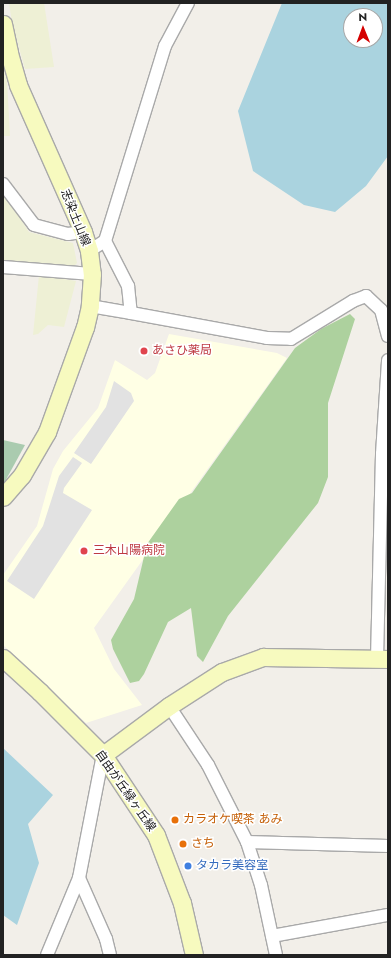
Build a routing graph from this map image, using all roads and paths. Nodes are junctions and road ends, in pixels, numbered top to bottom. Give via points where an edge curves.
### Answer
1 (188, 3) edge
2 (3, 24) edge
3 (3, 184) edge
4 (83, 232) junction
5 (105, 241) junction
6 (88, 251) junction
7 (3, 267) edge
8 (92, 274) junction
9 (90, 306) junction
10 (384, 308) edge
11 (131, 313) junction
12 (388, 336) edge
13 (388, 360) edge
14 (385, 454) edge
15 (3, 497) edge
16 (3, 658) edge
17 (383, 659) edge
18 (170, 706) junction
19 (102, 755) junction
20 (247, 842) junction
21 (388, 846) edge
22 (79, 878) junction
23 (388, 915) edge
24 (272, 936) junction
25 (47, 955) edge
26 (110, 955) edge
27 (194, 955) edge
28 (276, 955) edge

1 - 5 street via 165,46
2 - 4 street, 志染土山線 via 18,85
3 - 4 street via 34,225 68,234
4 - 6 street, 志染土山線
5 - 6 street
5 - 11 street via 128,286
6 - 8 street, 志染土山線
7 - 8 street
8 - 9 street, 志染土山線
9 - 11 street
9 - 15 street, 志染土山線 via 85,327 47,432 22,475
10 - 11 street via 366,296 353,301 291,339 267,338
10 - 12 street
13 - 14 street
14 - 17 street
16 - 19 street, 自由が丘緑ヶ丘線
17 - 18 street via 263,657 222,672
18 - 19 street
18 - 20 street via 208,765
19 - 22 street
19 - 27 street, 自由が丘緑ヶ丘線 via 156,835 182,903
20 - 21 street
20 - 24 street via 261,885
22 - 25 street
22 - 26 street via 106,939
23 - 24 street
24 - 28 street

